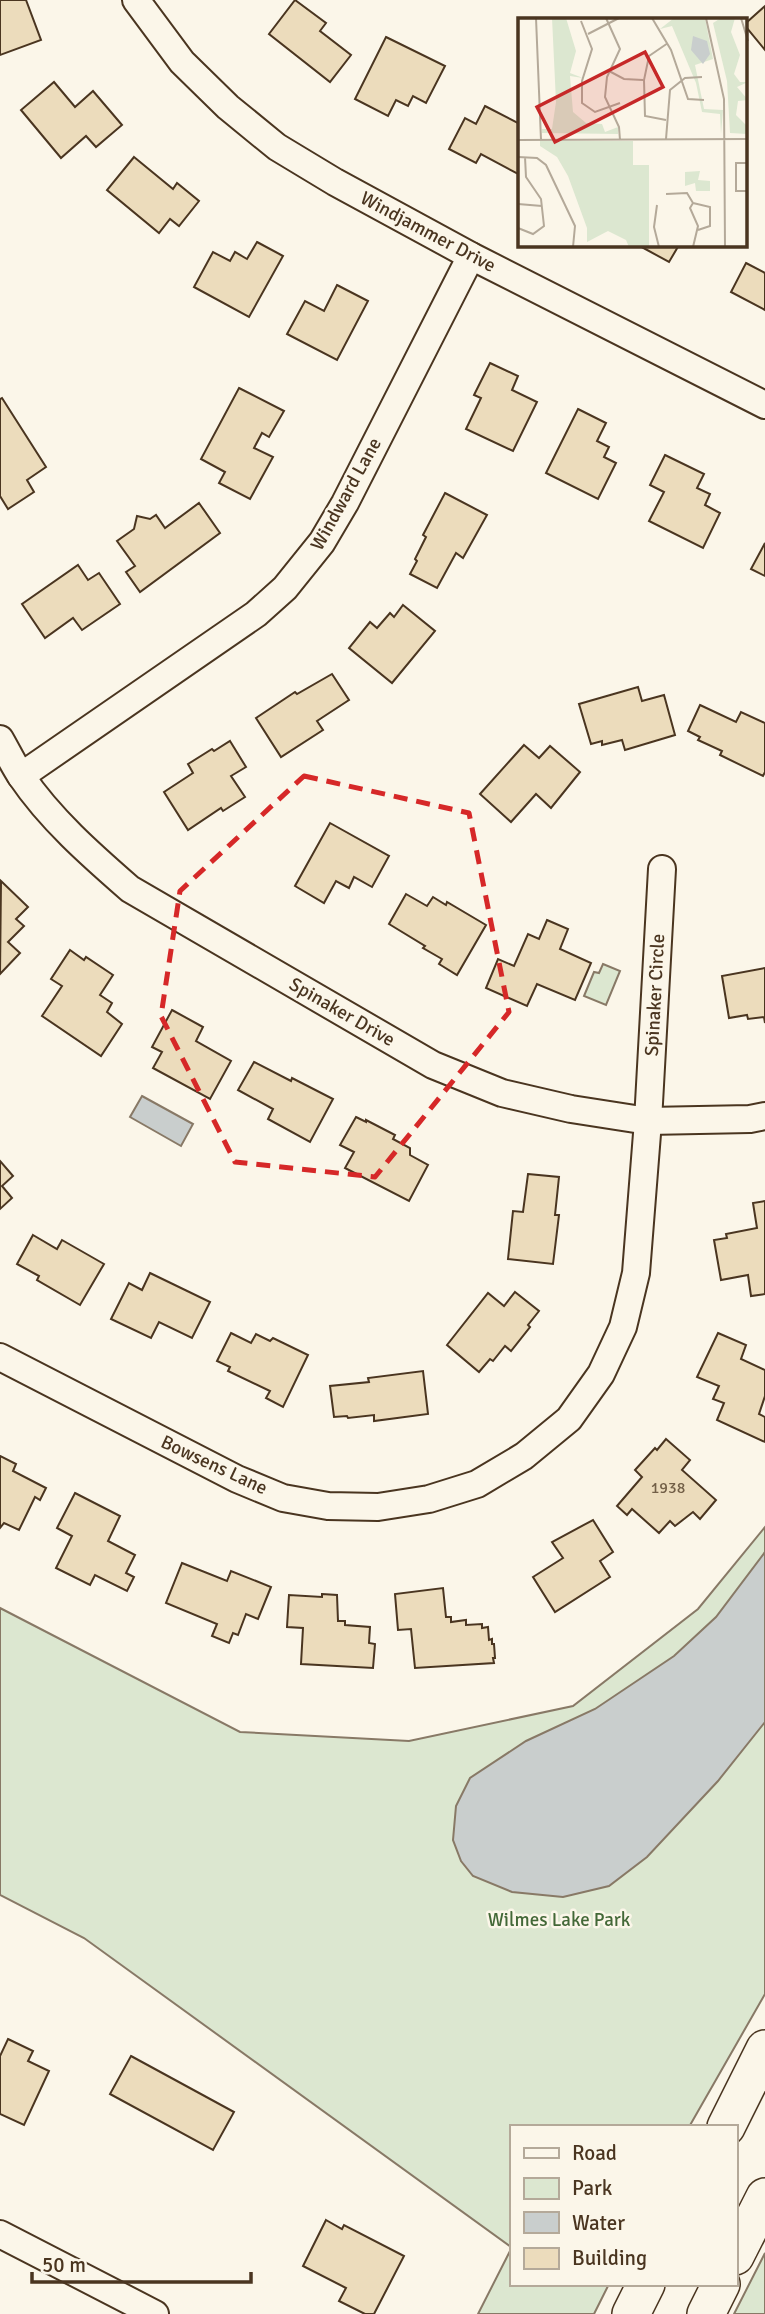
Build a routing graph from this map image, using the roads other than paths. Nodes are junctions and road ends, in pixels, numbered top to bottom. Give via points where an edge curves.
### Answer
1 (136, 0) edge
2 (471, 256) junction
3 (765, 405) edge
4 (0, 739) edge
5 (21, 776) junction
6 (662, 869) dead end
7 (765, 1116) edge
8 (648, 1121) junction
9 (0, 1357) edge
10 (765, 2049) edge
11 (727, 2125) edge
12 (765, 2197) edge
13 (0, 2234) edge
14 (737, 2252) edge
15 (645, 2286) edge
16 (720, 2286) edge
17 (155, 2314) edge
18 (631, 2314) edge
19 (706, 2314) edge

1 - 2 street, Windjammer Drive via 182,62 277,147
2 - 3 street, Windjammer Drive
2 - 5 street, Windward Lane via 334,523 285,588 256,614
4 - 5 street, Spinaker Drive
5 - 8 street, Spinaker Drive via 65,828 130,889 433,1065 502,1093
6 - 8 street, Spinaker Circle
7 - 8 street, Spinaker Drive
8 - 9 street, Bowsens Lane via 636,1273 623,1327 601,1374 569,1419 524,1456 477,1484 429,1499 377,1507 328,1506 283,1498 237,1479
10 - 11 main road
12 - 14 main road
13 - 17 street
15 - 18 main road
16 - 19 main road

